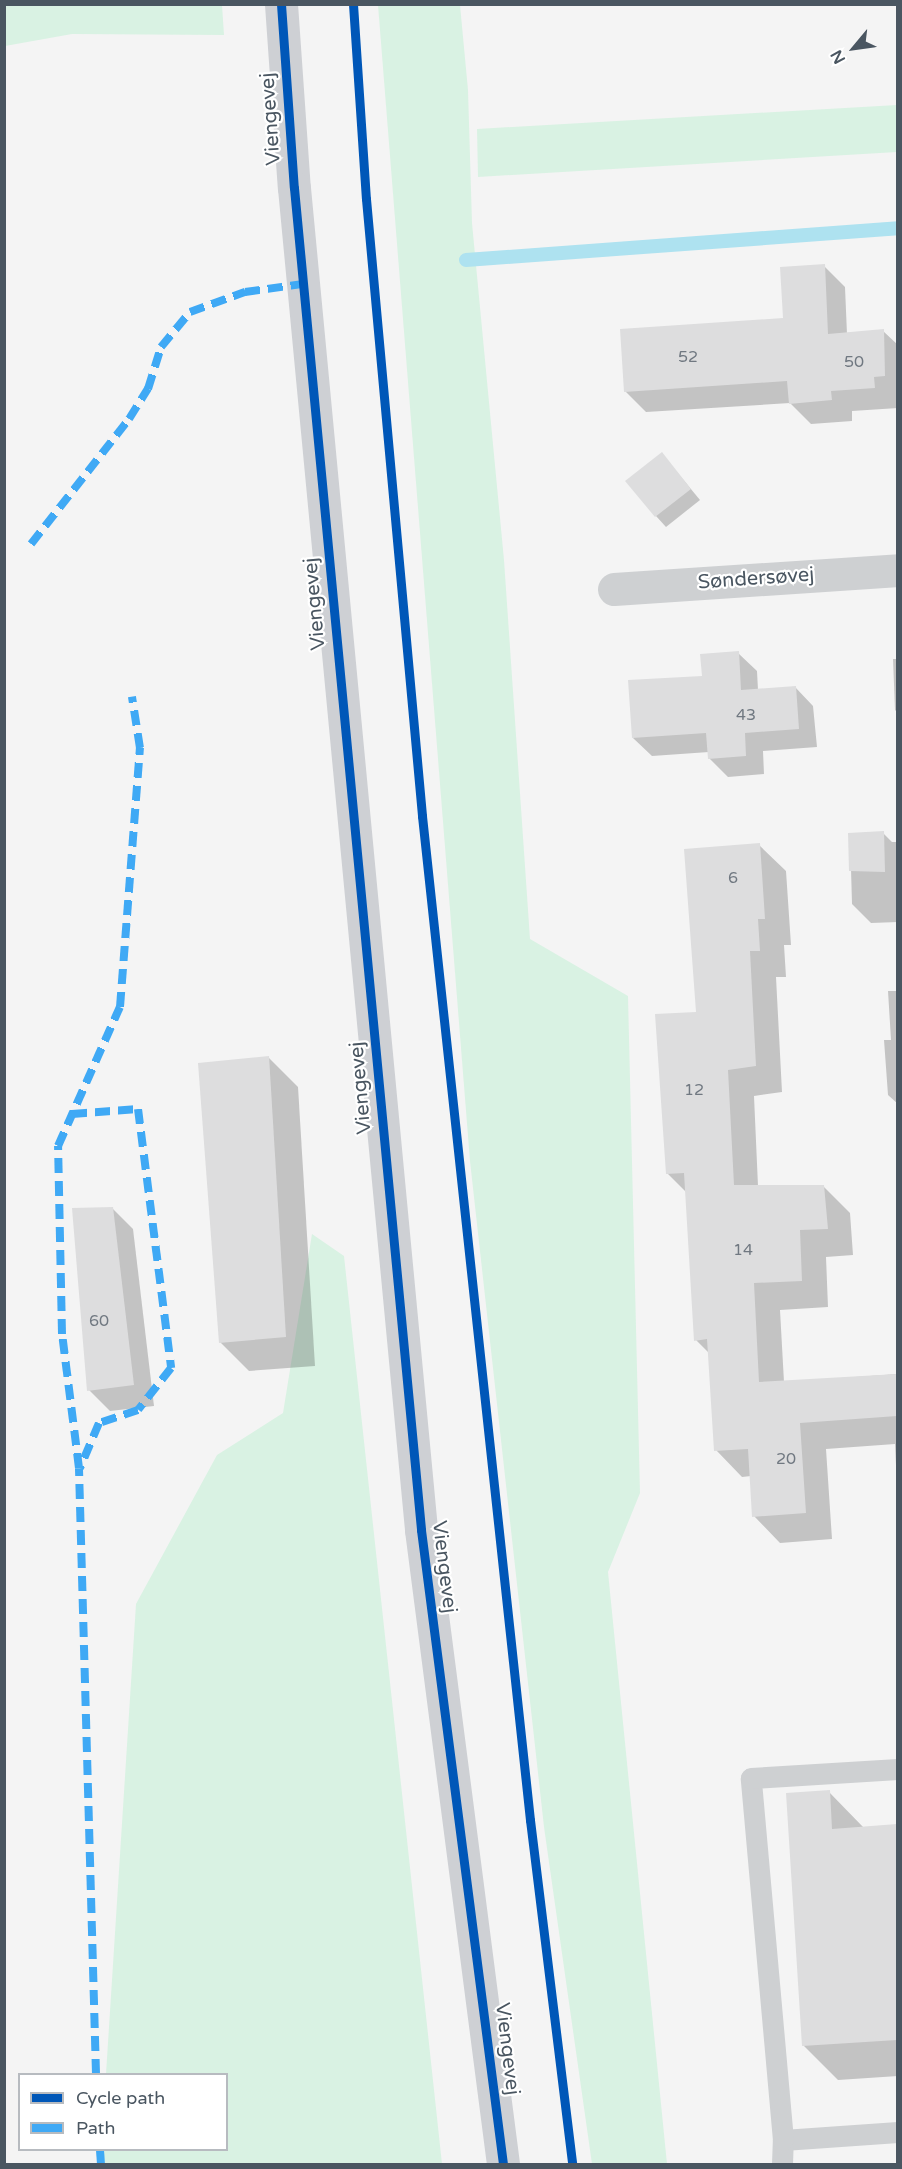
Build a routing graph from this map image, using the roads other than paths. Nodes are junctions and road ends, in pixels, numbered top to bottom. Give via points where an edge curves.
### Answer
1 (281, 4) edge
2 (897, 570) edge
3 (614, 589) dead end
4 (897, 1769) edge
5 (897, 2132) edge
6 (783, 2140) junction
7 (503, 2164) edge
8 (782, 2164) edge

1 - 7 street, Viengevej via 294,188 421,1530
2 - 3 street, Søndersøvej
4 - 6 lane via 751,1778
5 - 6 lane
6 - 8 lane

